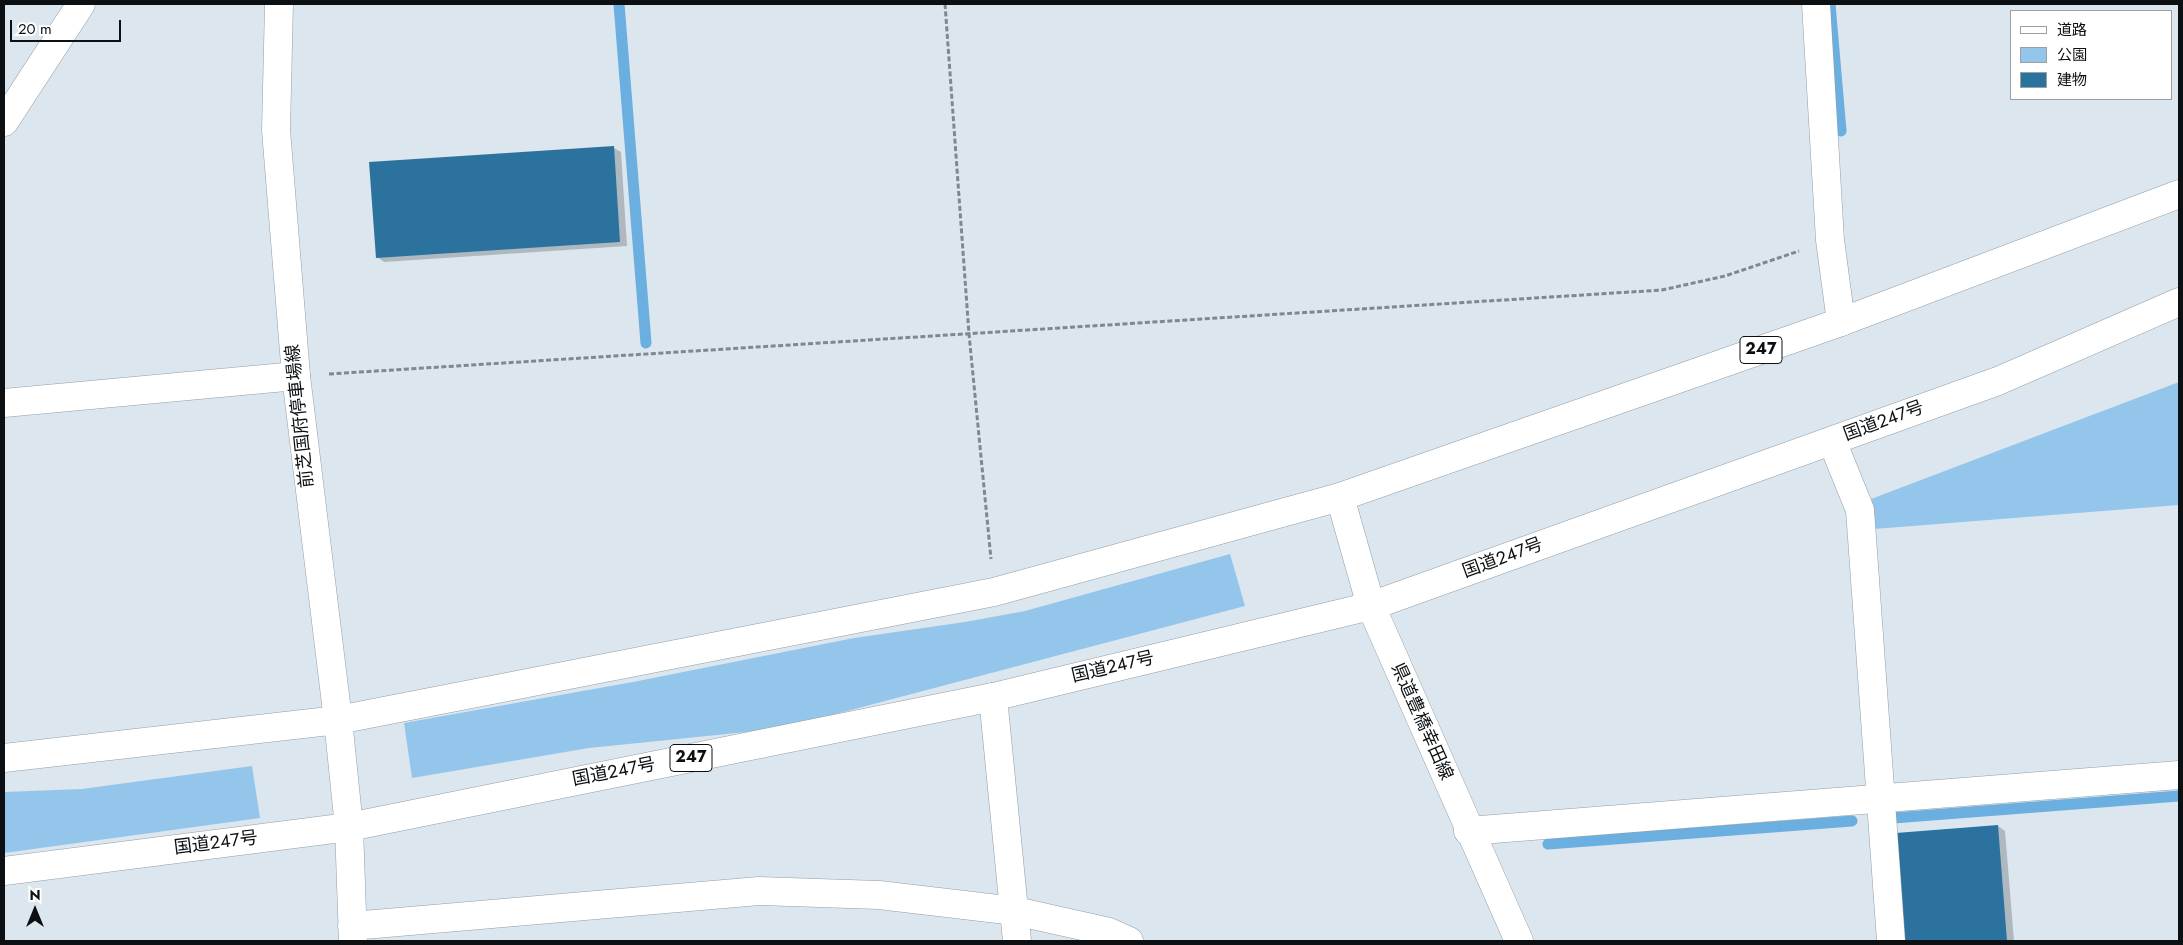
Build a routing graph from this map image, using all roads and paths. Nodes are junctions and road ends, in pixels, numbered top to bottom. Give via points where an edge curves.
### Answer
1 (81, 4) edge
2 (279, 4) edge
3 (945, 4) edge
4 (1816, 4) edge
5 (4, 122) edge
6 (2179, 194) edge
7 (1830, 240) junction
8 (2179, 302) edge
9 (1841, 322) junction
10 (969, 334) junction
11 (296, 376) junction
12 (4, 403) edge
13 (1832, 441) junction
14 (1340, 497) junction
15 (994, 592) junction
16 (1372, 606) junction
17 (993, 697) junction
18 (338, 720) junction
19 (4, 758) edge
20 (2179, 775) edge
21 (1881, 798) junction
22 (349, 827) junction
23 (1468, 831) junction
24 (4, 871) edge
25 (1015, 911) junction
26 (353, 934) edge
27 (1017, 941) edge
28 (1129, 941) edge
29 (1518, 941) edge
30 (1891, 941) edge

1 - 5 main road
2 - 11 main road, 前芝国府停車場線 via 276,130
3 - 10 path
4 - 7 main road
6 - 9 main road, 247
7 - 9 main road
7 - 10 path via 1726,276 1662,290
8 - 13 main road, 国道247号 / 247 via 1998,381
9 - 14 main road, 247
10 - 11 path
10 - 15 path
11 - 12 main road
11 - 18 main road, 前芝国府停車場線
13 - 16 main road, 国道247号 / 247
13 - 21 main road via 1860,510
14 - 15 main road, 247
14 - 16 main road, 県道豊橋幸田線
15 - 18 main road, 247
16 - 17 main road, 国道247号 / 247
16 - 23 main road, 県道豊橋幸田線
17 - 22 main road, 国道247号 / 247
17 - 25 main road
18 - 19 main road, 247
18 - 22 main road, 前芝国府停車場線
20 - 21 main road
21 - 23 main road
21 - 30 main road
22 - 24 main road, 国道247号 / 247
22 - 26 main road, 前芝国府停車場線
23 - 29 main road, 県道豊橋幸田線
25 - 26 main road via 879,895 759,891
25 - 27 main road
25 - 28 main road via 1109,932

